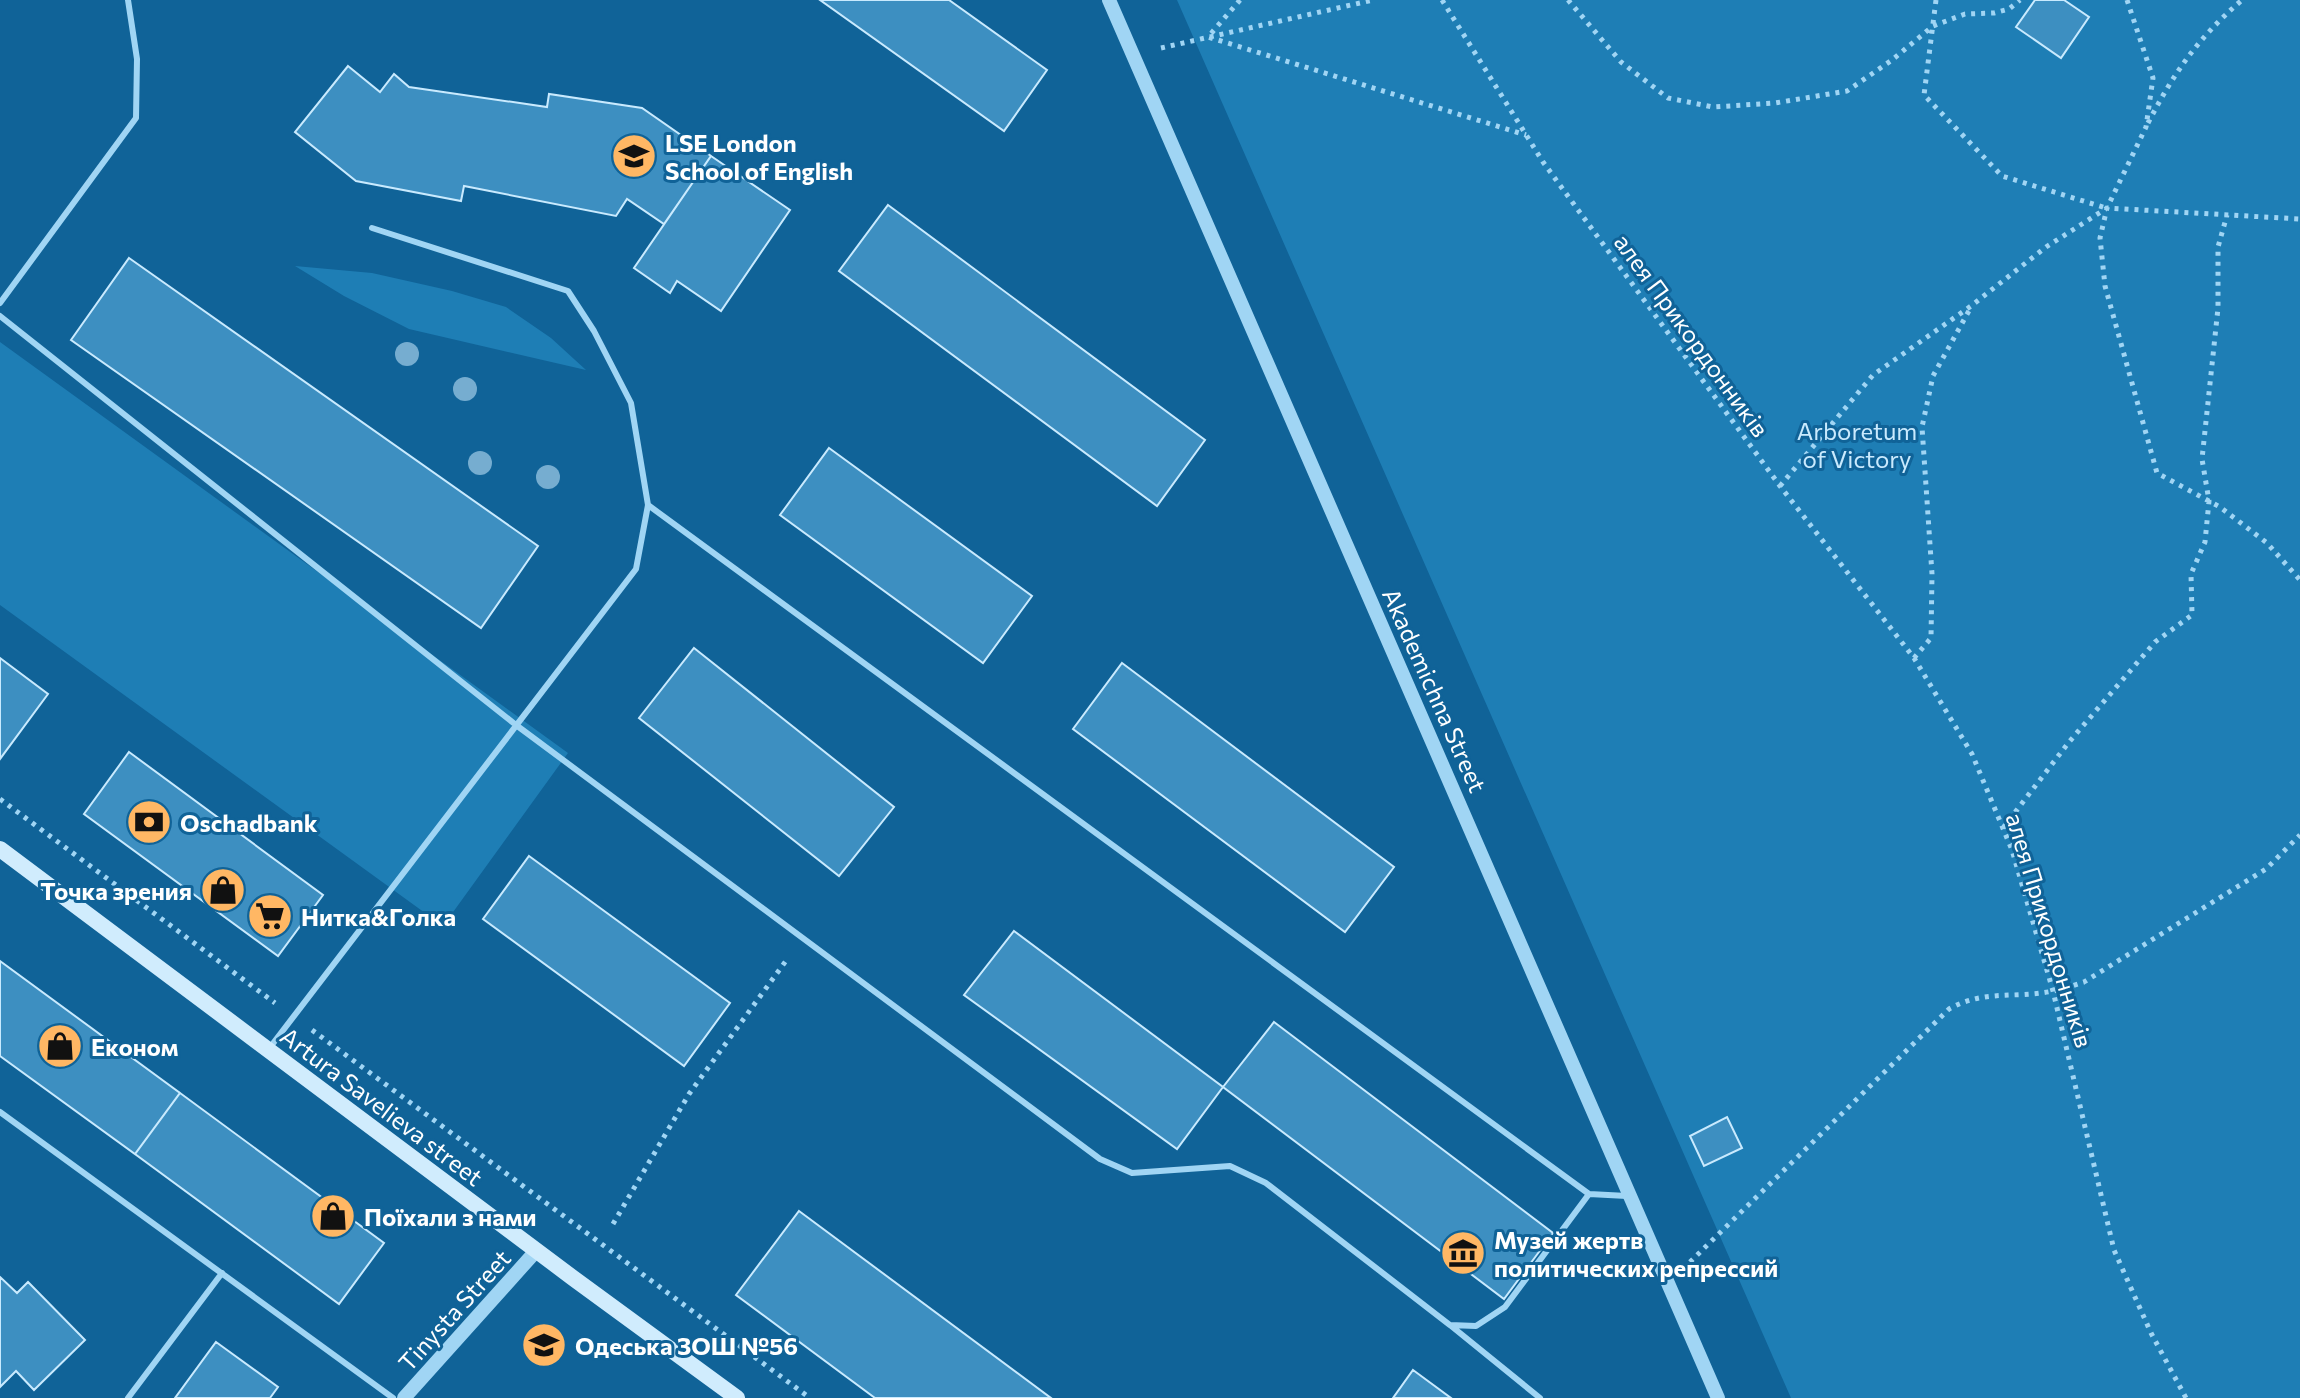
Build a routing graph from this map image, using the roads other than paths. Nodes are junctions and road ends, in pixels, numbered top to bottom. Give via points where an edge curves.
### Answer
1 (128, 0) edge
2 (1109, 0) edge
3 (372, 228) dead end
4 (0, 303) edge
5 (0, 316) edge
6 (648, 505) junction
7 (516, 725) junction
8 (0, 849) edge
9 (268, 1050) junction
10 (0, 1112) edge
11 (1589, 1194) junction
12 (1632, 1197) junction
13 (536, 1251) junction
14 (222, 1273) junction
15 (1450, 1325) junction
16 (128, 1398) edge
17 (393, 1398) edge
18 (404, 1398) edge
19 (737, 1398) edge
20 (1540, 1398) edge
21 (1718, 1398) edge

1 - 4 lane via 137,59 136,118
2 - 12 street, Akademichna Street
3 - 6 lane via 568,291 631,403
5 - 7 lane
6 - 7 lane via 636,569
6 - 11 lane
7 - 9 lane
7 - 15 lane via 1100,1159 1132,1173 1230,1166 1266,1183
8 - 9 main road, Artura Savelieva street
9 - 13 main road, Artura Savelieva street
10 - 14 lane
11 - 12 lane
11 - 15 lane via 1505,1307 1476,1326
12 - 21 street, Akademichna Street
13 - 18 street, Tinysta Street
13 - 19 main road, Artura Savelieva street
14 - 16 lane
14 - 17 lane
15 - 20 lane

